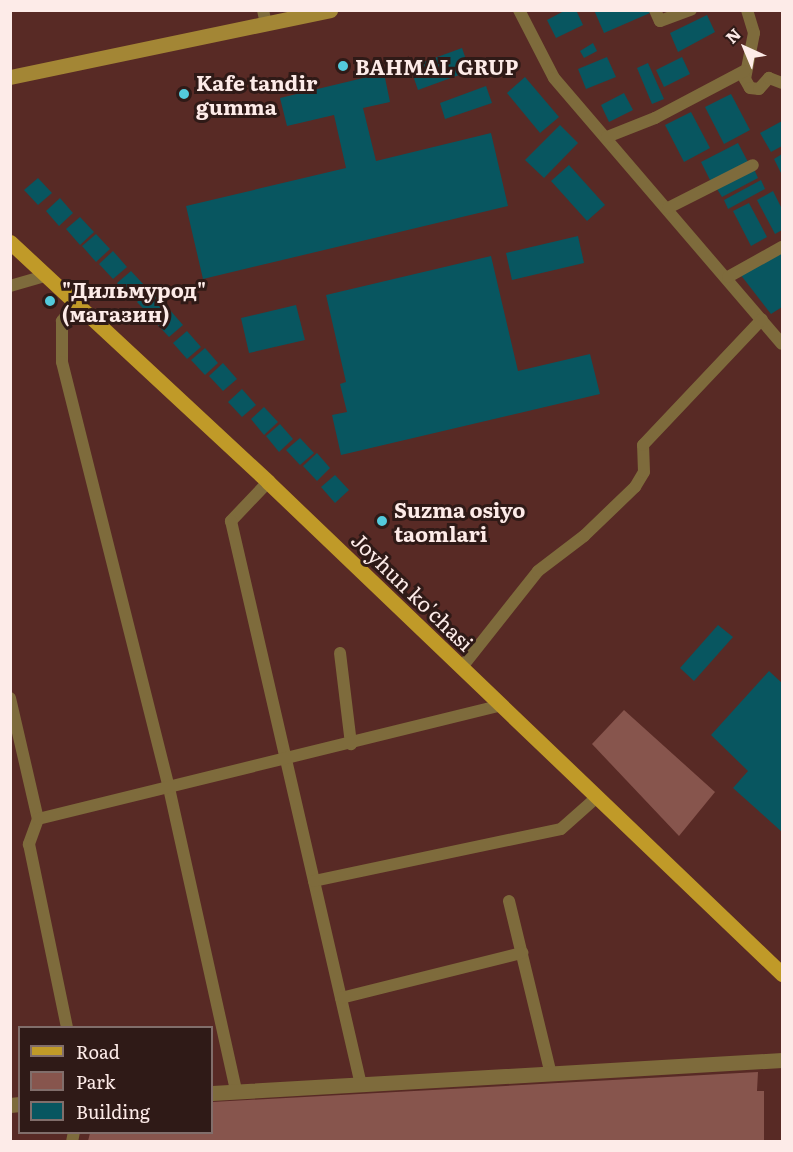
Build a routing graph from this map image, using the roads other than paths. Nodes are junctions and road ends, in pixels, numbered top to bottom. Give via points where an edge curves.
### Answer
1 (330, 10) edge
2 (519, 10) edge
3 (655, 10) edge
4 (691, 10) edge
5 (747, 10) edge
6 (265, 17) edge
7 (744, 71) junction
8 (10, 77) edge
9 (783, 83) edge
10 (607, 137) junction
11 (753, 165) dead end
12 (668, 207) junction
13 (10, 242) edge
14 (783, 247) edge
15 (46, 276) junction
16 (728, 277) junction
17 (10, 286) edge
18 (76, 303) junction
19 (762, 319) junction
20 (783, 344) edge
21 (268, 482) junction
22 (340, 653) dead end
23 (462, 667) junction
24 (10, 698) edge
25 (502, 705) junction
26 (13, 718) edge
27 (351, 744) junction
28 (287, 759) junction
29 (169, 788) junction
30 (597, 796) junction
31 (38, 819) junction
32 (315, 881) junction
33 (509, 901) dead end
34 (522, 953) junction
35 (783, 974) edge
36 (341, 998) junction
37 (67, 1026) edge
38 (783, 1060) edge
39 (551, 1074) junction
40 (361, 1085) junction
41 (236, 1092) junction
42 (213, 1093) edge

1 - 6 main road
2 - 10 street via 554,78
3 - 4 street via 660,21
5 - 7 street via 754,33
6 - 8 main road
7 - 9 street via 750,88 759,89 769,78
7 - 10 street via 655,118
10 - 12 street
11 - 12 street
12 - 16 street
13 - 15 main road, Joyhun ko'chasi
14 - 16 street
15 - 17 street
15 - 18 main road, Joyhun ko'chasi
16 - 19 street
18 - 21 main road, Joyhun ko'chasi
18 - 29 street via 62,321 62,362
19 - 20 street
19 - 23 street via 643,445 645,472 635,487 584,536 538,571
21 - 23 main road, Joyhun ko'chasi
21 - 28 street via 231,521
22 - 27 street
23 - 25 main road, Joyhun ko'chasi
24 - 26 street
25 - 27 street
25 - 30 main road, Joyhun ko'chasi
26 - 31 street
27 - 28 street
28 - 29 street
28 - 32 street
29 - 31 street
29 - 41 street
30 - 32 street via 561,829
30 - 35 main road, Joyhun ko'chasi
31 - 37 street via 29,844
32 - 36 street
33 - 34 street
34 - 36 street
34 - 39 street
36 - 40 street
38 - 39 street
39 - 40 street
40 - 41 street
41 - 42 street

